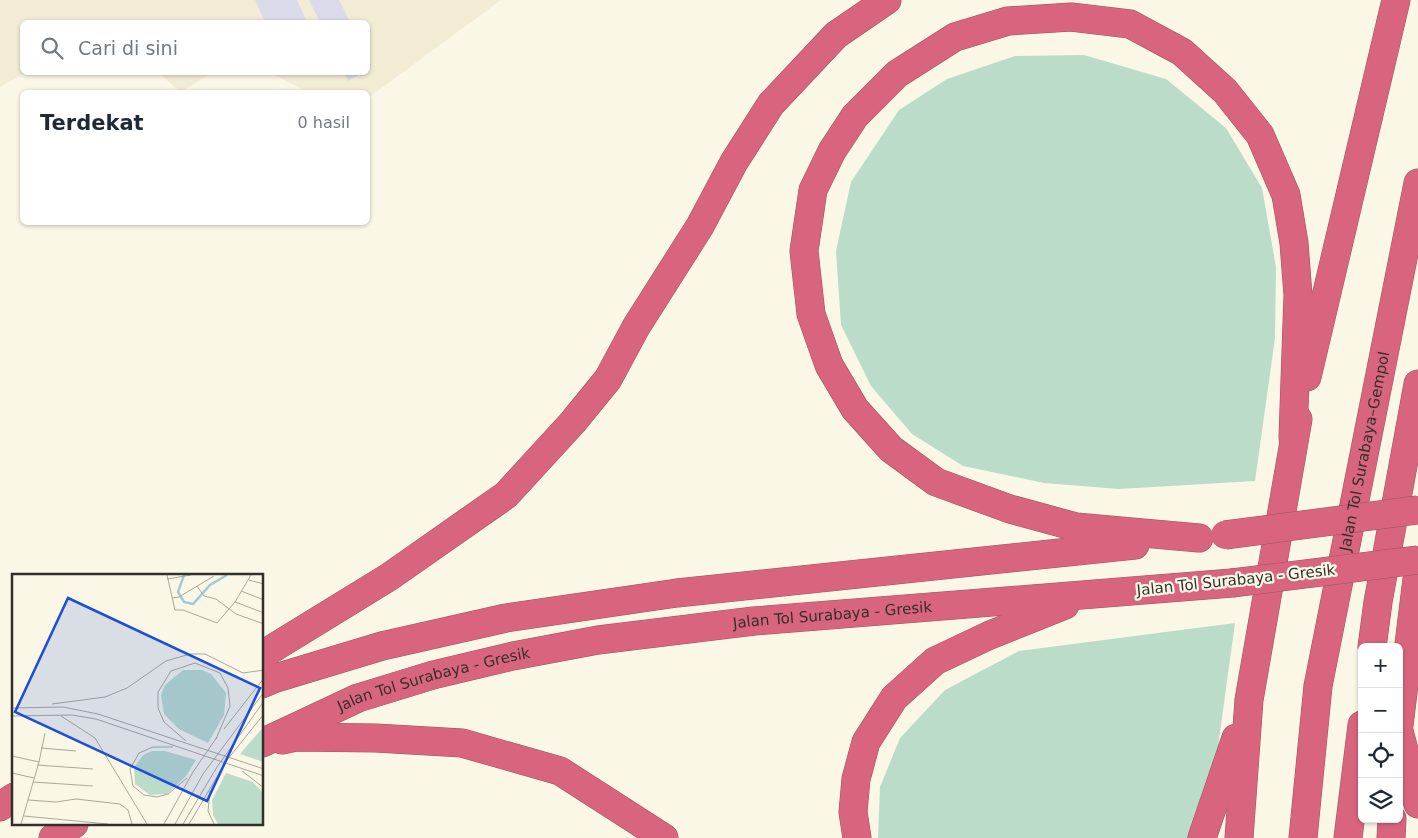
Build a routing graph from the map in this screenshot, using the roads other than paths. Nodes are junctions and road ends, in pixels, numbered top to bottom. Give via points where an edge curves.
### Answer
1 (887, 0) edge
2 (1396, 0) edge
3 (1418, 183) edge
4 (1418, 384) edge
5 (1294, 436) junction
6 (1418, 510) edge
7 (1212, 536) junction
8 (1418, 560) edge
9 (1418, 571) edge
10 (1092, 594) junction
11 (1373, 643) edge
12 (264, 654) edge
13 (264, 683) edge
14 (1403, 693) edge
15 (1249, 700) junction
16 (1361, 733) edge
17 (1400, 733) edge
18 (264, 742) edge
19 (264, 743) edge
20 (12, 798) edge
21 (1418, 804) edge
22 (0, 807) edge
23 (1392, 823) edge
24 (71, 826) edge
25 (53, 838) edge
26 (664, 838) edge
27 (857, 838) edge
28 (1202, 838) edge
29 (1239, 838) edge
30 (1303, 838) edge
31 (1348, 838) edge
32 (1390, 838) edge

1 - 12 highway via 836,35 771,104 608,379 506,495 389,577
2 - 5 highway
3 - 30 highway, Jalan Tol Surabaya–Gempol via 1318,686
4 - 11 highway
5 - 7 highway via 1298,295 1286,195 1260,135 1226,91 1182,52 1130,24 1072,17 1008,21 955,37 897,74 855,116 832,151 813,190 804,251 811,314 828,365 855,409 891,449 936,482 1010,509 1076,527
5 - 15 highway
6 - 7 highway, bridge
7 - 13 highway via 677,593 506,618 382,646
8 - 10 highway, Jalan Tol Surabaya - Gresik, bridge via 1232,583
9 - 14 highway
10 - 18 highway, Jalan Tol Surabaya - Gresik via 754,621 598,640 432,675 358,698
10 - 27 highway via 935,661 894,698 866,742 858,770 853,812
15 - 28 highway
15 - 29 highway
16 - 31 highway
17 - 21 highway
19 - 26 highway via 296,737 462,742 560,770
20 - 22 highway
23 - 32 highway
24 - 25 highway

